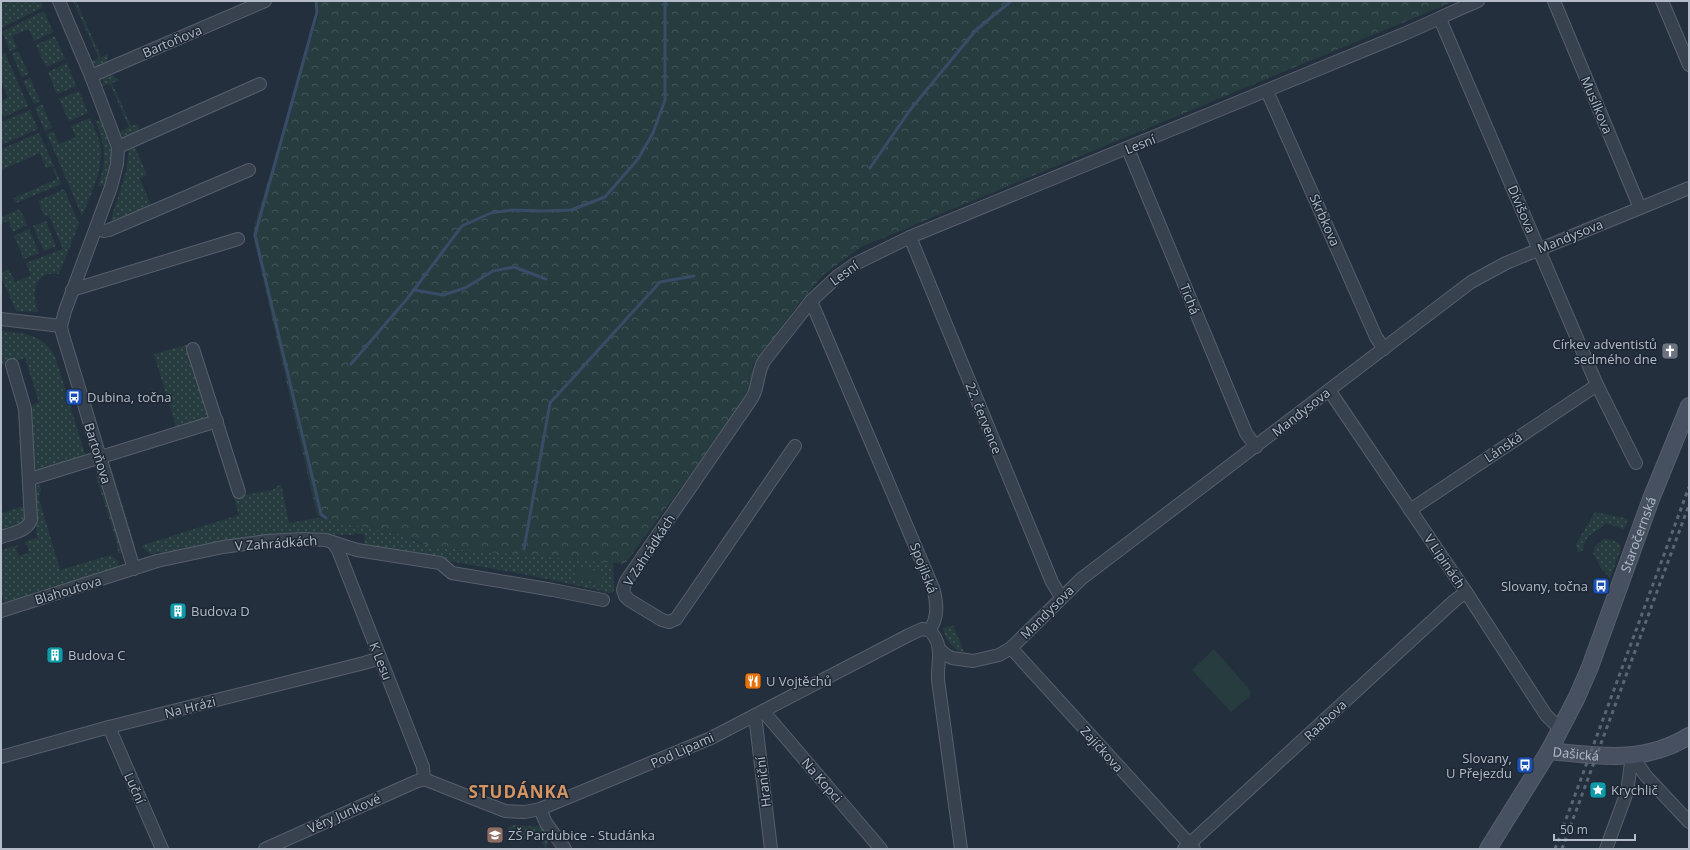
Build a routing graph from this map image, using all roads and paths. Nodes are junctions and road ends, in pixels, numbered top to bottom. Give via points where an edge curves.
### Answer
1 (59, 1) edge
2 (265, 1) edge
3 (1478, 1) edge
4 (1554, 1) edge
5 (1662, 1) edge
6 (251, 4) edge
7 (1440, 19) junction
8 (1689, 65) edge
9 (92, 76) junction
10 (260, 84) dead end
11 (1267, 91) junction
12 (118, 147) junction
13 (1128, 149) junction
14 (248, 170) dead end
15 (1689, 188) edge
16 (1640, 208) junction
17 (96, 229) junction
18 (910, 237) junction
19 (238, 238) dead end
20 (1539, 249) junction
21 (72, 290) junction
22 (811, 301) junction
23 (1, 319) edge
24 (61, 326) junction
25 (193, 348) dead end
26 (1384, 349) junction
27 (12, 365) dead end
28 (1597, 385) junction
29 (1329, 390) junction
30 (1689, 406) edge
31 (217, 422) junction
32 (795, 446) dead end
33 (1256, 447) junction
34 (100, 457) junction
35 (1636, 463) dead end
36 (30, 479) junction
37 (239, 492) dead end
38 (1410, 510) junction
39 (1, 537) edge
40 (333, 543) junction
41 (134, 569) junction
42 (1466, 592) junction
43 (1061, 597) junction
44 (603, 600) dead end
45 (1, 611) edge
46 (929, 630) junction
47 (1011, 648) junction
48 (939, 649) junction
49 (380, 658) junction
50 (759, 713) junction
51 (109, 727) junction
52 (1561, 730) junction
53 (1689, 736) edge
54 (1549, 751) junction
55 (1632, 756) junction
56 (1, 757) edge
57 (424, 780) junction
58 (540, 810) junction
59 (1689, 822) edge
60 (1189, 847) edge
61 (162, 849) edge
62 (265, 849) edge
63 (565, 849) edge
64 (771, 849) edge
65 (881, 849) edge
66 (961, 849) edge
67 (1488, 849) edge
68 (1606, 849) edge

1 - 9 street, Bartoňova
2 - 6 street, Bartoňova
3 - 7 street, Lesní
4 - 16 street, Musílkova
5 - 8 street
6 - 9 street, Bartoňova
7 - 11 street, Lesní
7 - 20 street, Divišova
9 - 12 street, Bartoňova
10 - 12 street
11 - 13 street, Lesní
11 - 26 street, Skrbkova via 1376,337
12 - 17 street, Bartoňova via 115,174
13 - 18 street, Lesní
13 - 33 street, Tichá via 1246,433
14 - 17 street via 108,230
15 - 16 street, Mandysova
16 - 20 street, Mandysova
17 - 21 street, Bartoňova
18 - 22 street, Lesní via 847,269
18 - 43 street, 22. července via 1052,582
19 - 21 street
20 - 26 street, Mandysova via 1471,282
20 - 28 street, Divišova
21 - 24 street, Bartoňova
22 - 32 street, V Zahrádkách via 764,362 752,398 628,577 623,590 627,598 662,620 669,622 676,619
22 - 46 street, Spojilská via 933,588 936,614
23 - 24 street
24 - 34 street, Bartoňova
25 - 31 street
26 - 29 street, Mandysova
27 - 36 street via 26,408
28 - 35 street, Divišova
28 - 38 street, Lánská
29 - 33 street, Mandysova
29 - 38 street, V Lipinách
30 - 52 main road, Staročernská via 1651,498 1590,666
31 - 34 street
31 - 37 street
33 - 43 street, Mandysova via 1081,579
34 - 36 street
34 - 41 street, Bartoňova
36 - 39 street via 29,524 24,529
38 - 42 street, V Lipinách
40 - 41 street, V Zahrádkách via 326,540 302,539 253,543 186,554
40 - 44 street, V Zahrádkách via 357,550 440,563 456,574
40 - 49 street, K Lesu
41 - 45 street, Blahoutova
42 - 52 street, V Lipinách via 1546,715
42 - 60 street, Raabova
43 - 47 street, Mandysova
46 - 48 street via 934,635
46 - 50 street, Pod Lipami via 922,629 909,635
47 - 48 street, Mandysova via 999,655 973,661 952,658
47 - 60 street, Zajíčkova
48 - 66 street via 938,680
49 - 51 street, Na Hrázi
49 - 57 street, K Lesu via 423,767
50 - 58 street, Pod Lipami via 712,738
50 - 64 street, Hraniční
50 - 65 street, Na Kopci
51 - 56 street, Na Hrázi
51 - 61 street, Luční
52 - 54 main road, Staročernská
53 - 55 main road, Dašická via 1664,749
54 - 55 main road, Dašická via 1596,756
54 - 67 main road, Dašická
55 - 59 street via 1646,776
55 - 68 street via 1627,792
57 - 58 street, Pod Lipami via 505,811
57 - 62 street, Věry Junkové
58 - 63 street

